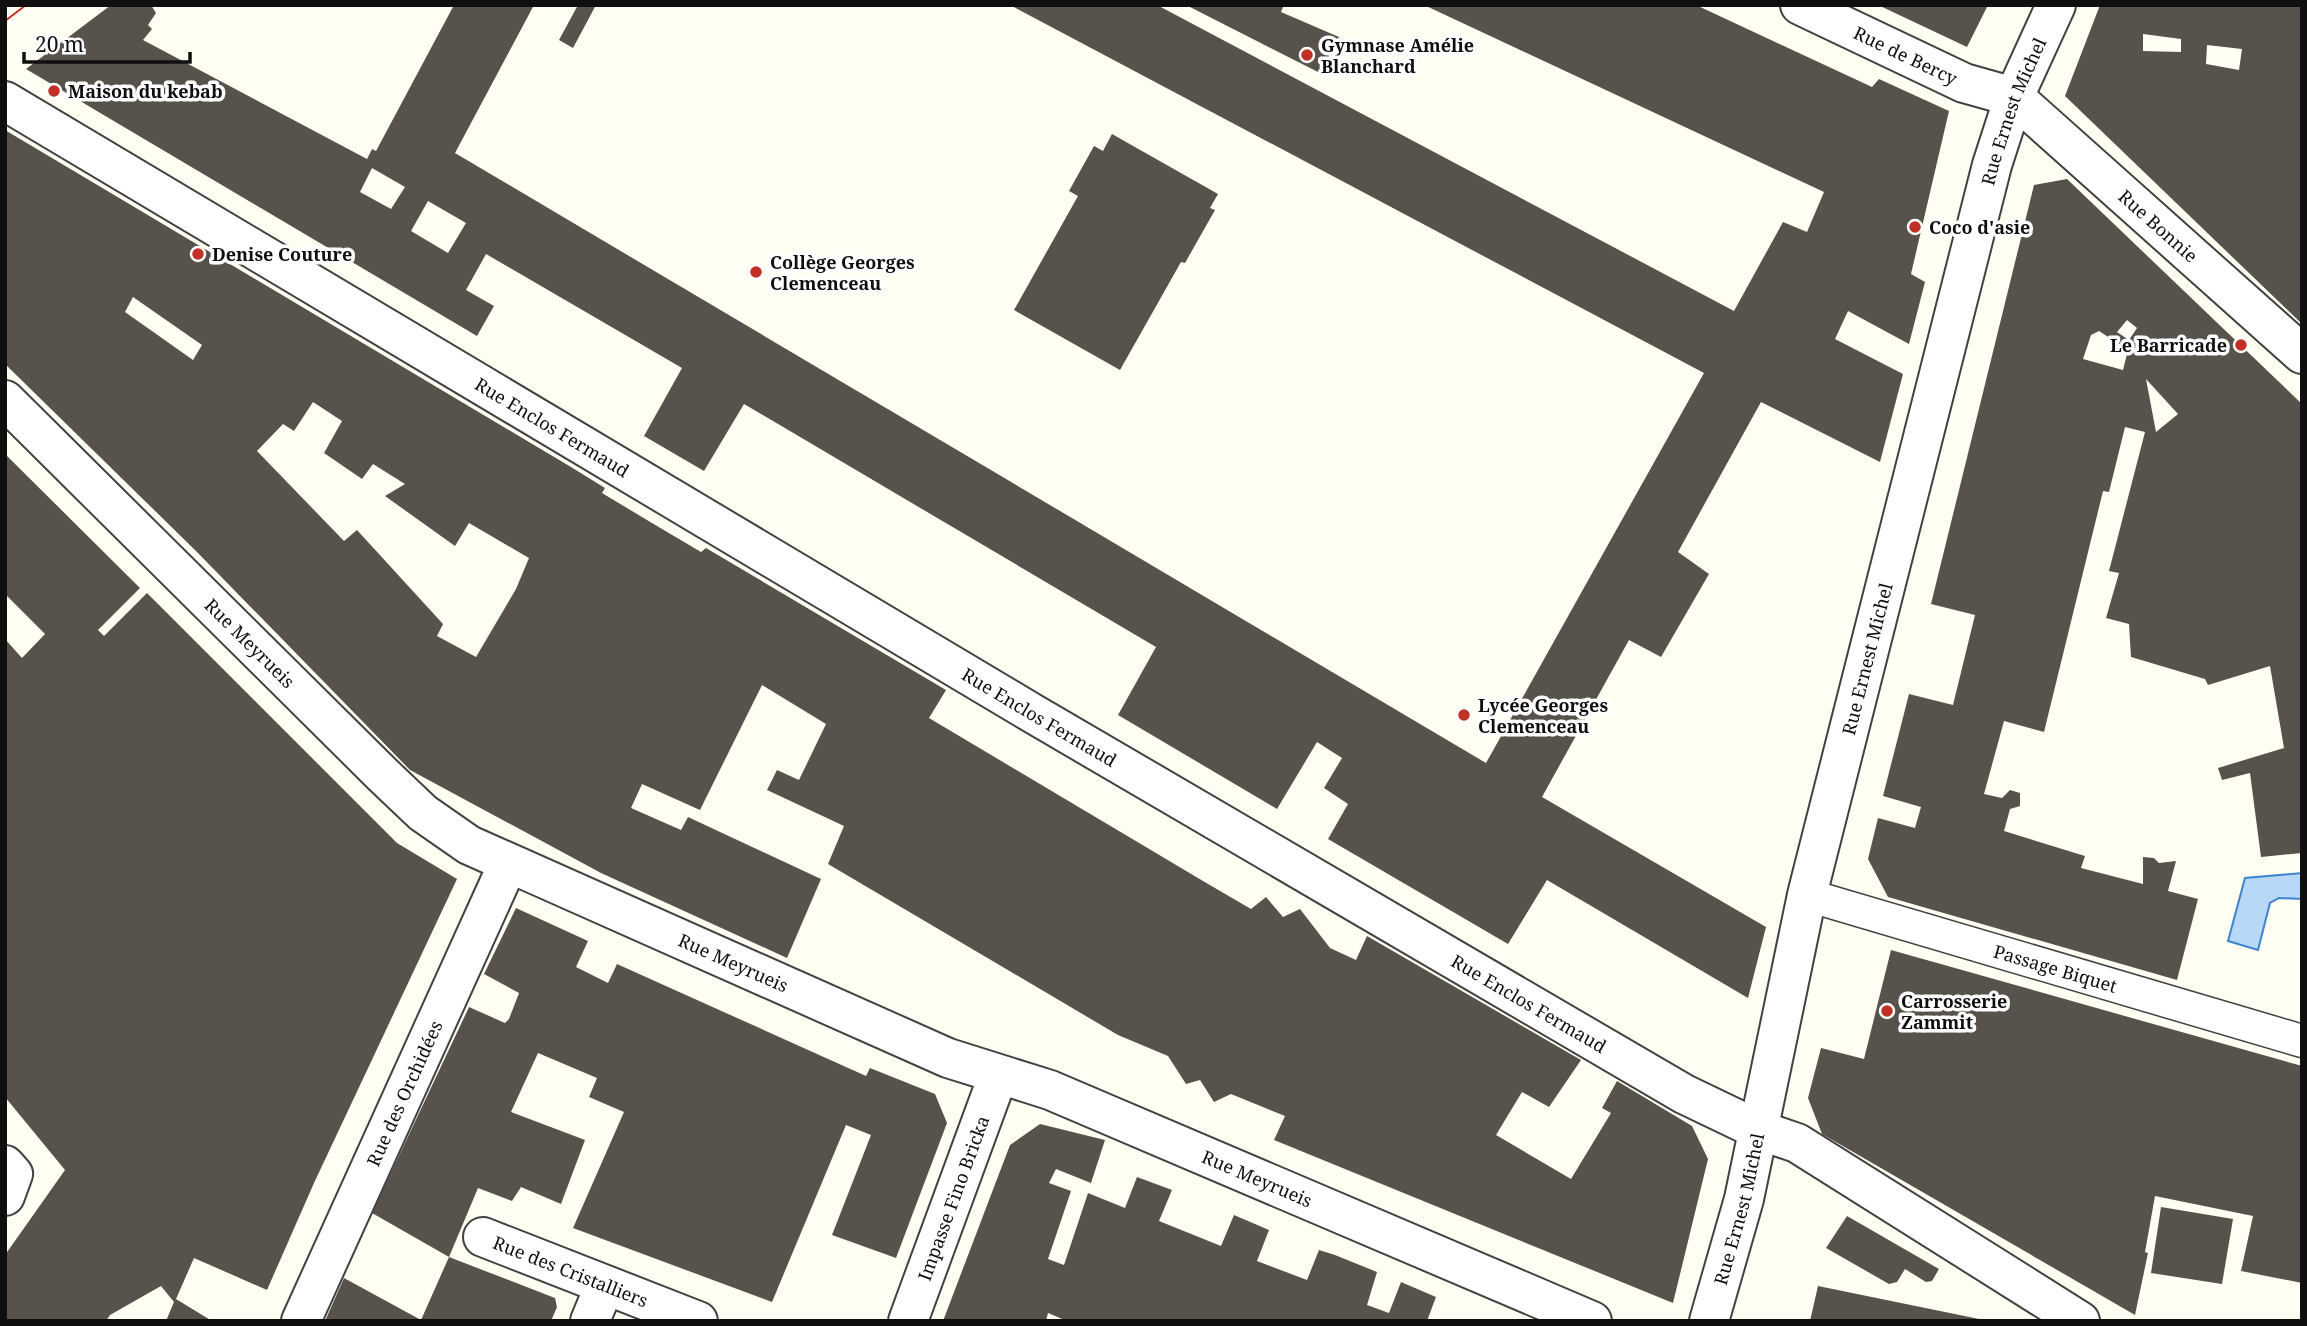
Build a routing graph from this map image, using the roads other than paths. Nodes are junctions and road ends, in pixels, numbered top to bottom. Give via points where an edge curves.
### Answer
1 (1800, 5) edge
2 (2056, 5) edge
3 (2014, 97) junction
4 (5, 101) edge
5 (2302, 354) edge
6 (5, 400) edge
7 (508, 864) junction
8 (1808, 895) junction
9 (2302, 1041) edge
10 (998, 1076) junction
11 (1759, 1130) junction
12 (483, 1237) dead end
13 (605, 1285) junction
14 (301, 1321) edge
15 (590, 1321) edge
16 (698, 1321) edge
17 (908, 1321) edge
18 (1592, 1321) edge
19 (1709, 1321) edge
20 (2080, 1321) edge

1 - 3 street, Rue de Bercy via 1964,83
2 - 3 street, Rue Ernest Michel
3 - 5 street, Rue Bonnie
3 - 8 street, Rue Ernest Michel via 1992,165
4 - 11 street, Rue Enclos Fermaud via 1045,720 1684,1094
6 - 7 street, Rue Meyrueis via 403,794 469,845
7 - 10 street, Rue Meyrueis
7 - 14 street, Rue des Orchidées
8 - 9 lane, Passage Biquet
8 - 11 street, Rue Ernest Michel
10 - 17 street, Impasse Fino Bricka
10 - 18 street, Rue Meyrueis via 1050,1090
11 - 19 street, Rue Ernest Michel
11 - 20 street, Rue Enclos Fermaud via 1797,1143
12 - 13 street, Rue des Cristalliers
13 - 15 street
13 - 16 street, Rue des Cristalliers

